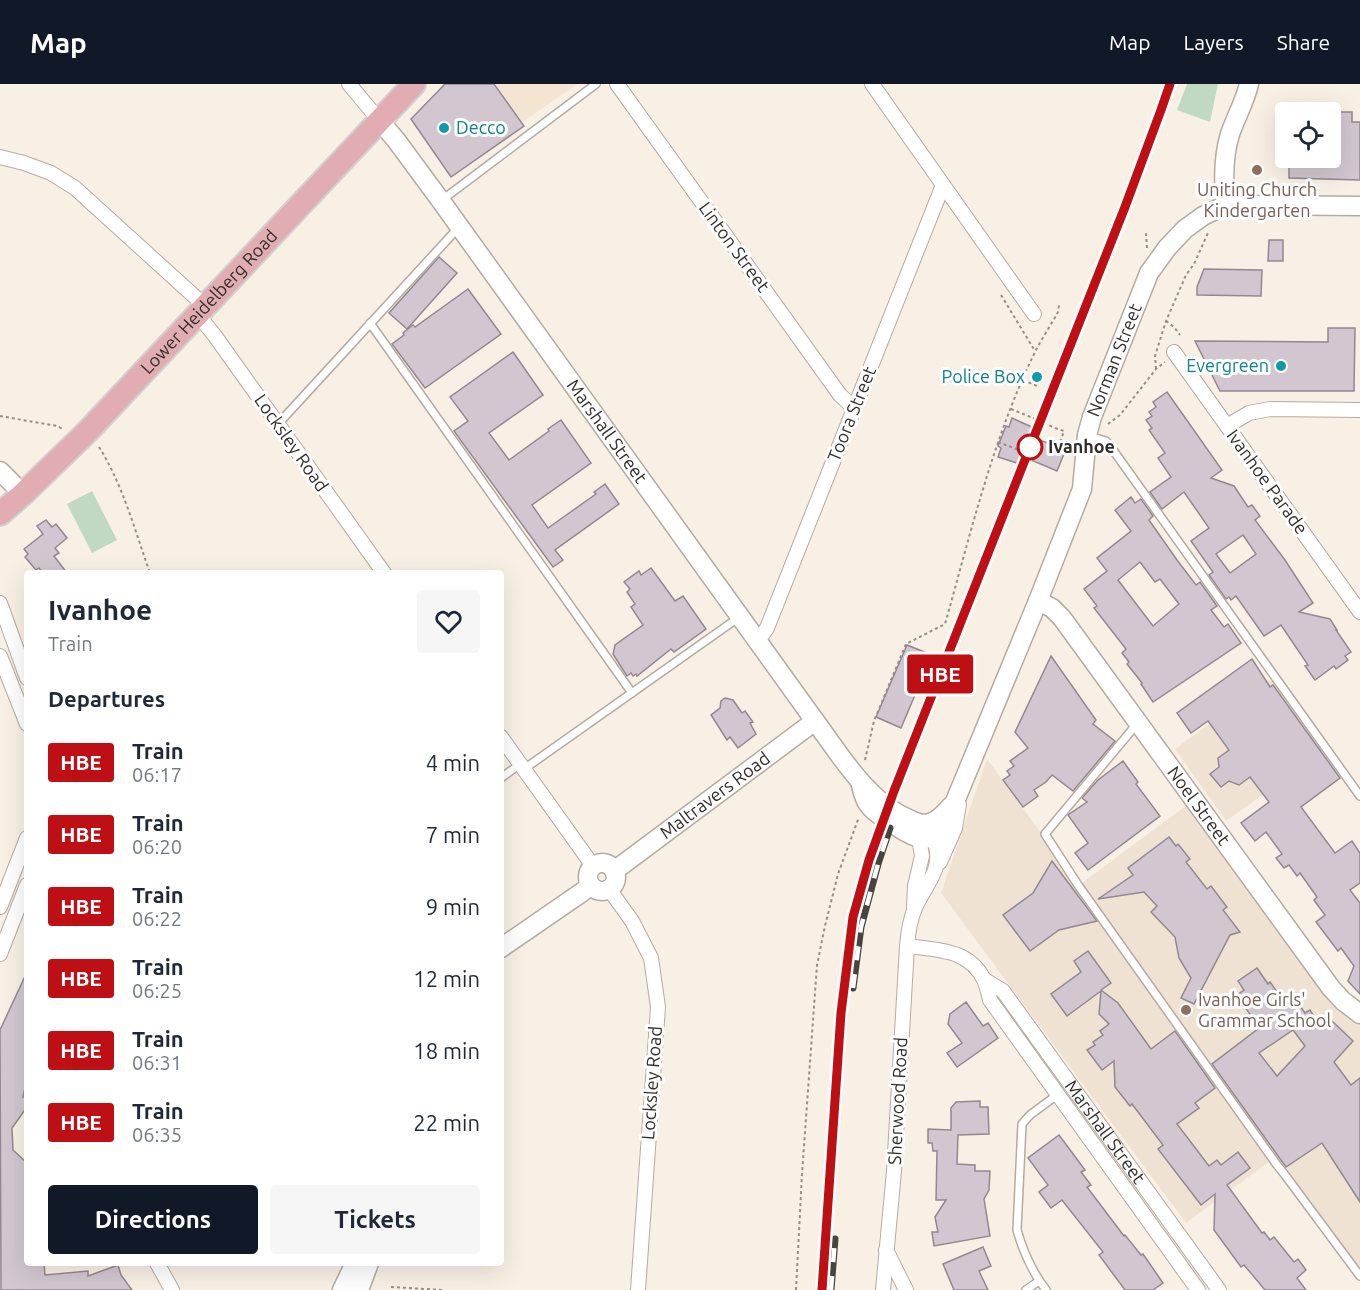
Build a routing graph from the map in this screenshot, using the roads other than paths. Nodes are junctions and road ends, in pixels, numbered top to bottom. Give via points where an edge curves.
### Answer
1 (349, 84) edge
2 (414, 84) edge
3 (596, 84) edge
4 (617, 84) edge
5 (872, 84) edge
6 (1249, 84) edge
7 (379, 120) junction
8 (0, 157) edge
9 (943, 185) junction
10 (441, 201) junction
11 (1226, 205) junction
12 (1360, 206) edge
13 (459, 227) junction
14 (201, 310) junction
15 (1034, 314) dead end
16 (370, 323) junction
17 (1174, 352) road end
18 (854, 408) junction
19 (1360, 410) edge
20 (278, 424) junction
21 (1227, 426) junction
22 (1087, 435) junction
23 (0, 471) edge
24 (23, 494) junction
25 (0, 514) edge
26 (382, 570) edge
27 (1038, 601) junction
28 (0, 603) edge
29 (1360, 612) edge
30 (740, 617) junction
31 (758, 641) junction
32 (0, 656) edge
33 (24, 670) edge
34 (632, 693) junction
35 (24, 716) edge
36 (815, 722) junction
37 (1138, 723) junction
38 (504, 741) edge
39 (522, 766) junction
40 (504, 776) edge
41 (860, 782) junction
42 (959, 790) junction
43 (1360, 796) edge
44 (926, 833) junction
45 (24, 846) edge
46 (593, 866) junction
47 (614, 871) junction
48 (932, 876) junction
49 (591, 886) junction
50 (609, 889) junction
51 (24, 893) edge
52 (0, 907) edge
53 (914, 912) junction
54 (504, 946) edge
55 (907, 946) junction
56 (0, 954) edge
57 (985, 980) junction
58 (1360, 1014) edge
59 (1057, 1095) junction
60 (886, 1250) junction
61 (159, 1266) edge
62 (354, 1266) edge
63 (368, 1266) edge
64 (1360, 1276) edge
65 (1039, 1281) junction
66 (172, 1290) edge
67 (342, 1290) edge
68 (359, 1290) edge
69 (638, 1290) edge
70 (883, 1290) edge
71 (906, 1290) edge
72 (1026, 1290) edge
73 (1046, 1290) edge
74 (1198, 1290) edge
75 (1218, 1290) edge

1 - 7 street, Marshall Street
2 - 7 main road, Lower Heidelberg Road
3 - 10 lane
4 - 18 street, Linton Street via 840,394
5 - 9 street
6 - 11 street via 1226,150
7 - 10 street, Marshall Street
7 - 14 main road, Lower Heidelberg Road
8 - 14 street, Locksley Road via 51,173 75,188
9 - 15 street
9 - 18 street, Toora Street
10 - 13 street, Marshall Street
11 - 12 street
11 - 22 street, Norman Street via 1185,229 1149,273
13 - 16 lane
13 - 30 street, Marshall Street
14 - 20 street, Locksley Road
14 - 24 main road, Lower Heidelberg Road via 81,439
16 - 20 lane
16 - 34 lane
17 - 21 street, Ivanhoe Parade
18 - 31 street, Toora Street via 768,628
19 - 21 street via 1270,409 1249,413
20 - 26 street, Locksley Road
21 - 29 street, Ivanhoe Parade
22 - 27 street, Norman Street via 1082,489
22 - 43 lane via 1106,441 1113,450
23 - 24 street
24 - 25 main road, Lower Heidelberg Road
27 - 37 street, Noel Street via 1059,615
27 - 42 street, Norman Street
28 - 33 street
30 - 31 street, Marshall Street
30 - 34 lane
31 - 36 street, Marshall Street
32 - 35 street
34 - 39 lane
36 - 41 street, Marshall Street
36 - 47 street, Maltravers Road
37 - 58 street, Noel Street via 1331,988
37 - 64 lane via 1045,834 1270,1156
38 - 39 street
39 - 40 lane
39 - 46 street
41 - 44 street, Marshall Street via 884,805
41 - 44 street, Marshall Street via 866,801 875,811 909,834
42 - 44 street, Norman Street via 941,832
42 - 48 street via 957,823
44 - 48 street, Sherwood Road via 938,849
44 - 53 street, Sherwood Road
45 - 52 street
46 - 47 street via 607,864
46 - 49 street via 588,873
47 - 50 street via 615,879
48 - 53 street, Sherwood Road
49 - 50 street via 599,891
49 - 54 street
50 - 69 street, Locksley Road via 632,921 651,958 658,1007
51 - 56 street
53 - 55 street, Sherwood Road
55 - 57 street, Marshall Street via 964,957
55 - 60 street, Sherwood Road
57 - 59 street, Marshall Street via 990,1000
57 - 75 street, Marshall Street via 1003,991
59 - 65 lane via 1022,1124 1017,1230
59 - 74 street, Marshall Street
60 - 70 street, Sherwood Road
60 - 71 street
61 - 66 street
62 - 67 street
63 - 68 street
65 - 72 lane
65 - 73 lane

